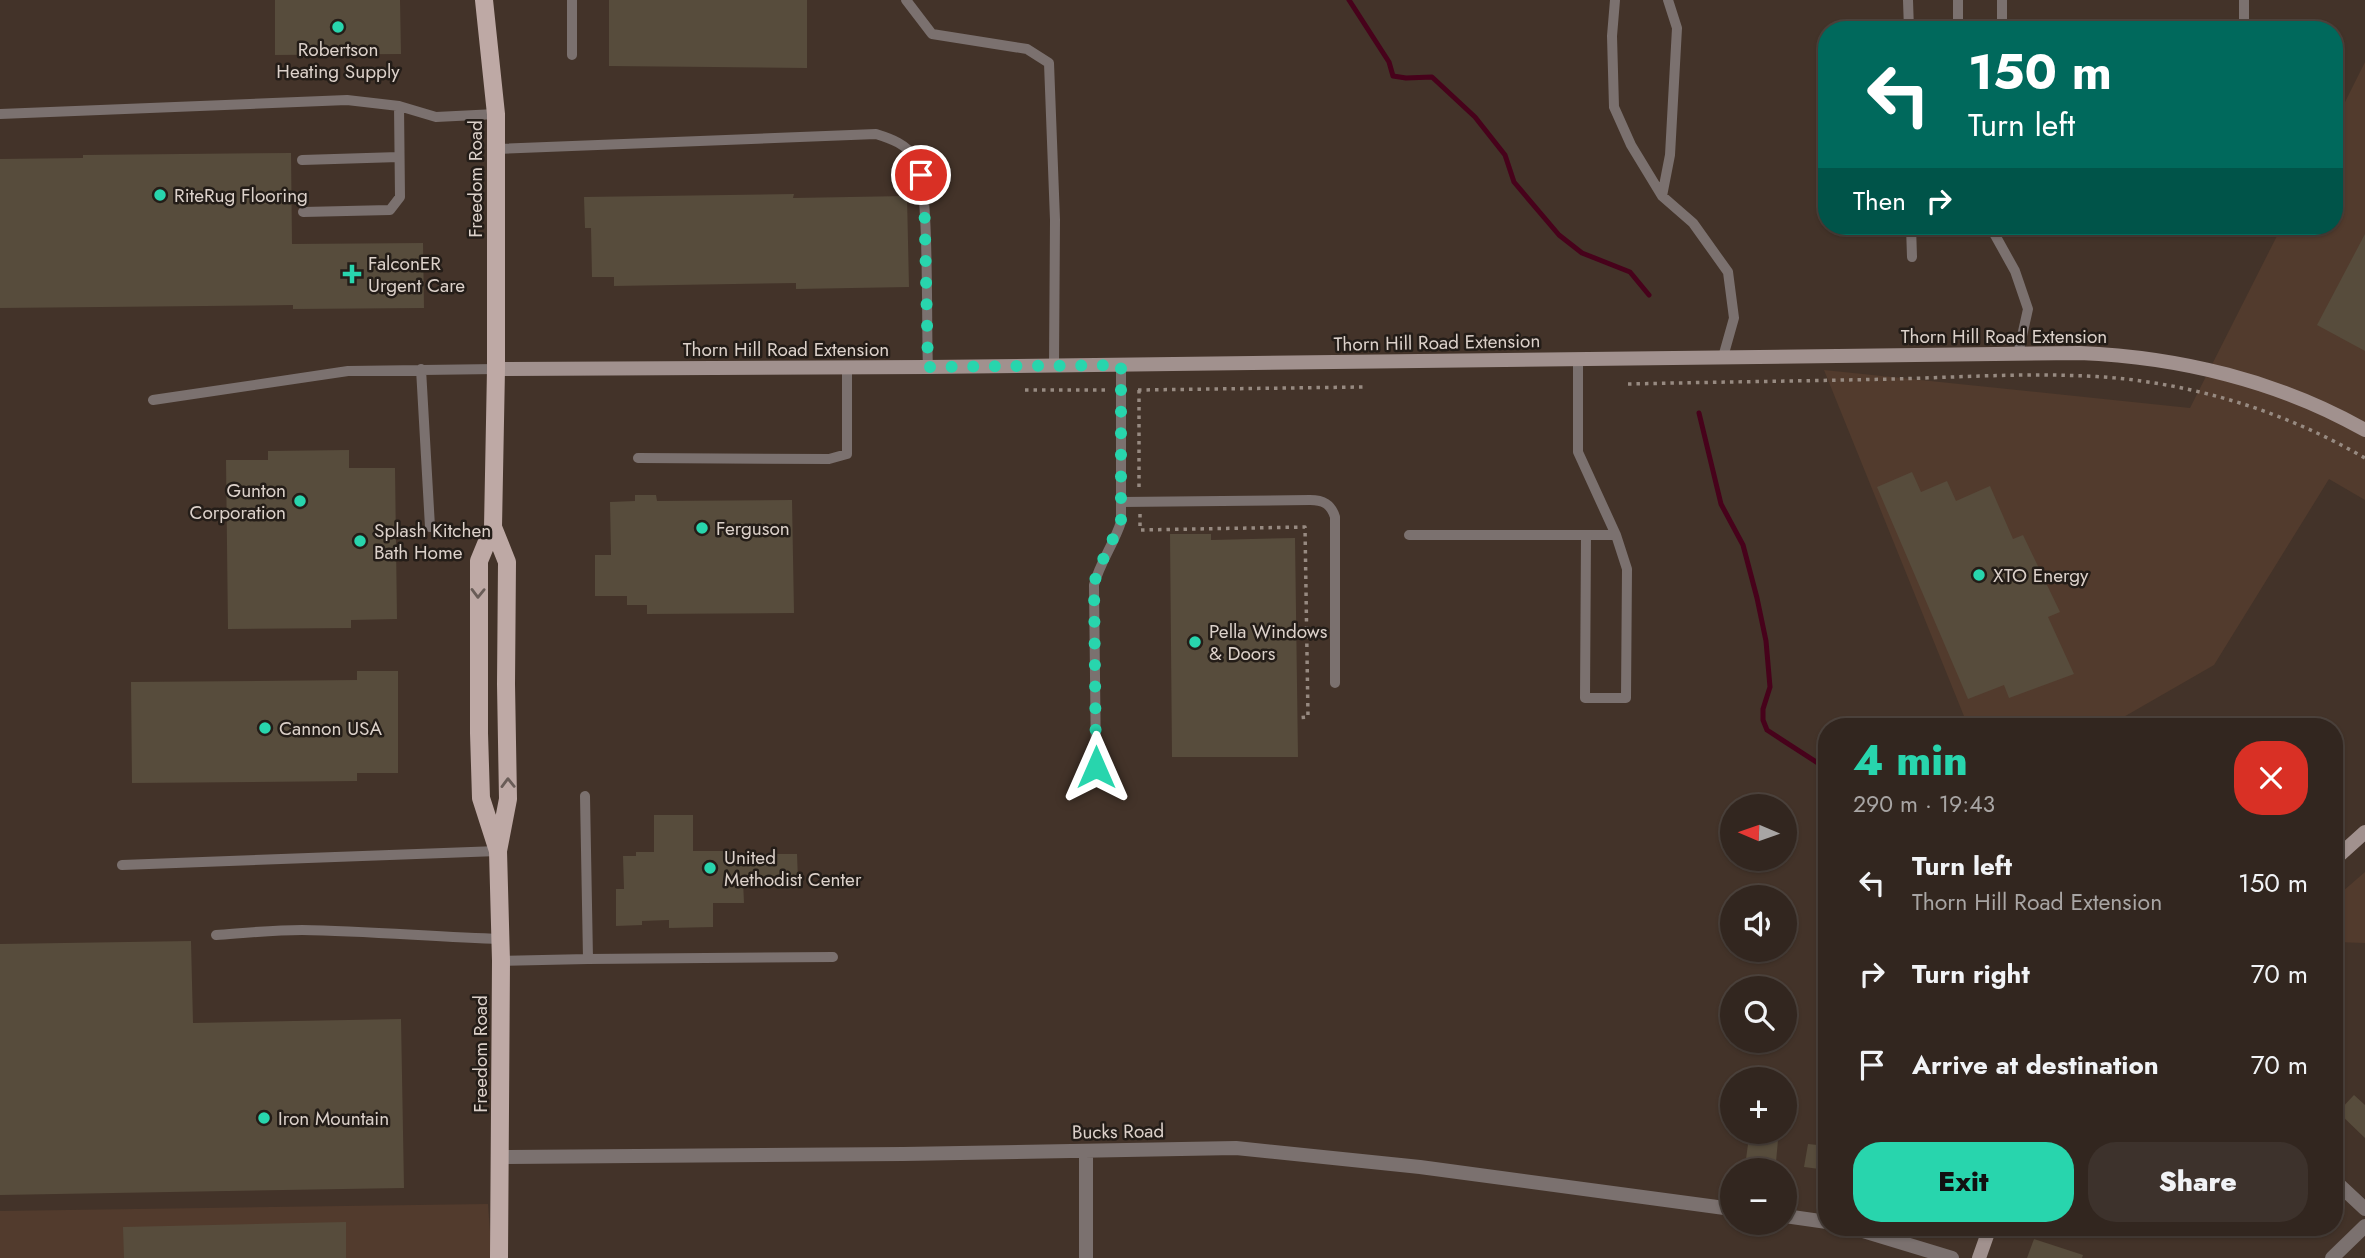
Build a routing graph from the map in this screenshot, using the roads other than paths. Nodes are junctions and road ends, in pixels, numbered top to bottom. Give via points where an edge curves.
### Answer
1 (484, 0) edge
2 (572, 0) edge
3 (906, 0) edge
4 (1615, 0) edge
5 (1668, 0) edge
6 (1908, 0) edge
7 (1958, 0) edge
8 (2002, 0) edge
9 (2244, 0) edge
10 (1909, 21) edge
11 (1958, 21) edge
12 (2002, 21) edge
13 (2244, 21) edge
14 (572, 55) dead end
15 (399, 106) junction
16 (0, 114) edge
17 (496, 114) junction
18 (497, 149) junction
19 (399, 157) junction
20 (302, 160) dead end
21 (1662, 196) junction
22 (303, 212) dead end
23 (1912, 235) edge
24 (1995, 235) edge
25 (1912, 257) dead end
26 (2018, 354) junction
27 (1723, 357) junction
28 (1578, 359) junction
29 (1054, 365) junction
30 (1121, 365) junction
31 (928, 367) junction
32 (847, 368) junction
33 (422, 369) junction
34 (496, 369) junction
35 (153, 400) dead end
36 (2365, 430) edge
37 (638, 458) dead end
38 (1122, 502) junction
39 (430, 527) dead end
40 (492, 527) junction
41 (1409, 535) dead end
42 (1586, 535) junction
43 (1616, 535) junction
44 (1335, 683) dead end
45 (1096, 767) dead end
46 (584, 796) dead end
47 (2365, 832) edge
48 (498, 850) junction
49 (2343, 852) edge
50 (122, 865) dead end
51 (216, 935) dead end
52 (501, 939) junction
53 (833, 957) dead end
54 (588, 959) junction
55 (501, 961) junction
56 (1086, 1151) junction
57 (501, 1157) junction
58 (2343, 1188) edge
59 (1720, 1207) edge
60 (2365, 1209) edge
61 (1797, 1218) edge
62 (1818, 1221) edge
63 (2365, 1226) edge
64 (1880, 1236) edge
65 (1987, 1236) edge
66 (499, 1258) edge
67 (1086, 1258) edge
68 (1952, 1258) edge
69 (1979, 1258) edge
70 (2332, 1258) edge

1 - 17 main road, Freedom Road
2 - 14 lane
3 - 29 lane via 932,34 1027,49 1049,63
4 - 21 lane via 1614,107
5 - 21 lane via 1676,28 1670,155
6 - 10 lane
7 - 11 lane
8 - 12 lane
9 - 13 lane
15 - 16 lane via 347,100
15 - 17 lane via 436,117
15 - 19 lane
17 - 18 main road, Freedom Road
18 - 31 lane via 876,134 899,142 918,160 924,189
18 - 34 main road, Freedom Road
19 - 20 lane
19 - 22 lane via 400,197 390,210
21 - 27 lane via 1693,223 1728,272 1734,318
23 - 25 lane
24 - 26 lane via 2015,271 2028,309
26 - 27 street, Thorn Hill Road Extension
26 - 36 street, Thorn Hill Road Extension via 2114,354 2202,368 2269,387
27 - 28 street, Thorn Hill Road Extension
28 - 30 street, Thorn Hill Road Extension
28 - 43 lane via 1578,452
29 - 30 street, Thorn Hill Road Extension
29 - 31 street, Thorn Hill Road Extension
30 - 38 lane
31 - 32 street, Thorn Hill Road Extension
32 - 34 street, Thorn Hill Road Extension
32 - 37 lane via 847,454 829,459
33 - 34 lane
33 - 35 lane via 348,371
33 - 39 lane
34 - 40 main road, Freedom Road
38 - 44 lane via 1326,503 1335,517
38 - 45 lane via 1119,529 1094,585
48 -> 40 main road, Freedom Road via 508,799 507,562
40 -> 48 main road, Freedom Road via 479,561 479,691 481,798
41 - 42 lane
42 - 43 lane
42 - 43 lane via 1586,698 1626,698 1627,569
46 - 54 lane
47 - 49 street
48 - 50 lane
48 - 52 main road, Freedom Road
51 - 52 lane via 299,930
52 - 55 main road, Freedom Road
53 - 54 lane
54 - 55 lane
55 - 57 main road, Freedom Road
56 - 57 street, Bucks Road
56 - 59 street, Bucks Road via 1236,1148 1420,1167
56 - 67 street
57 - 66 main road, Freedom Road
58 - 60 street
61 - 62 street
63 - 70 street
64 - 68 street
65 - 69 street

